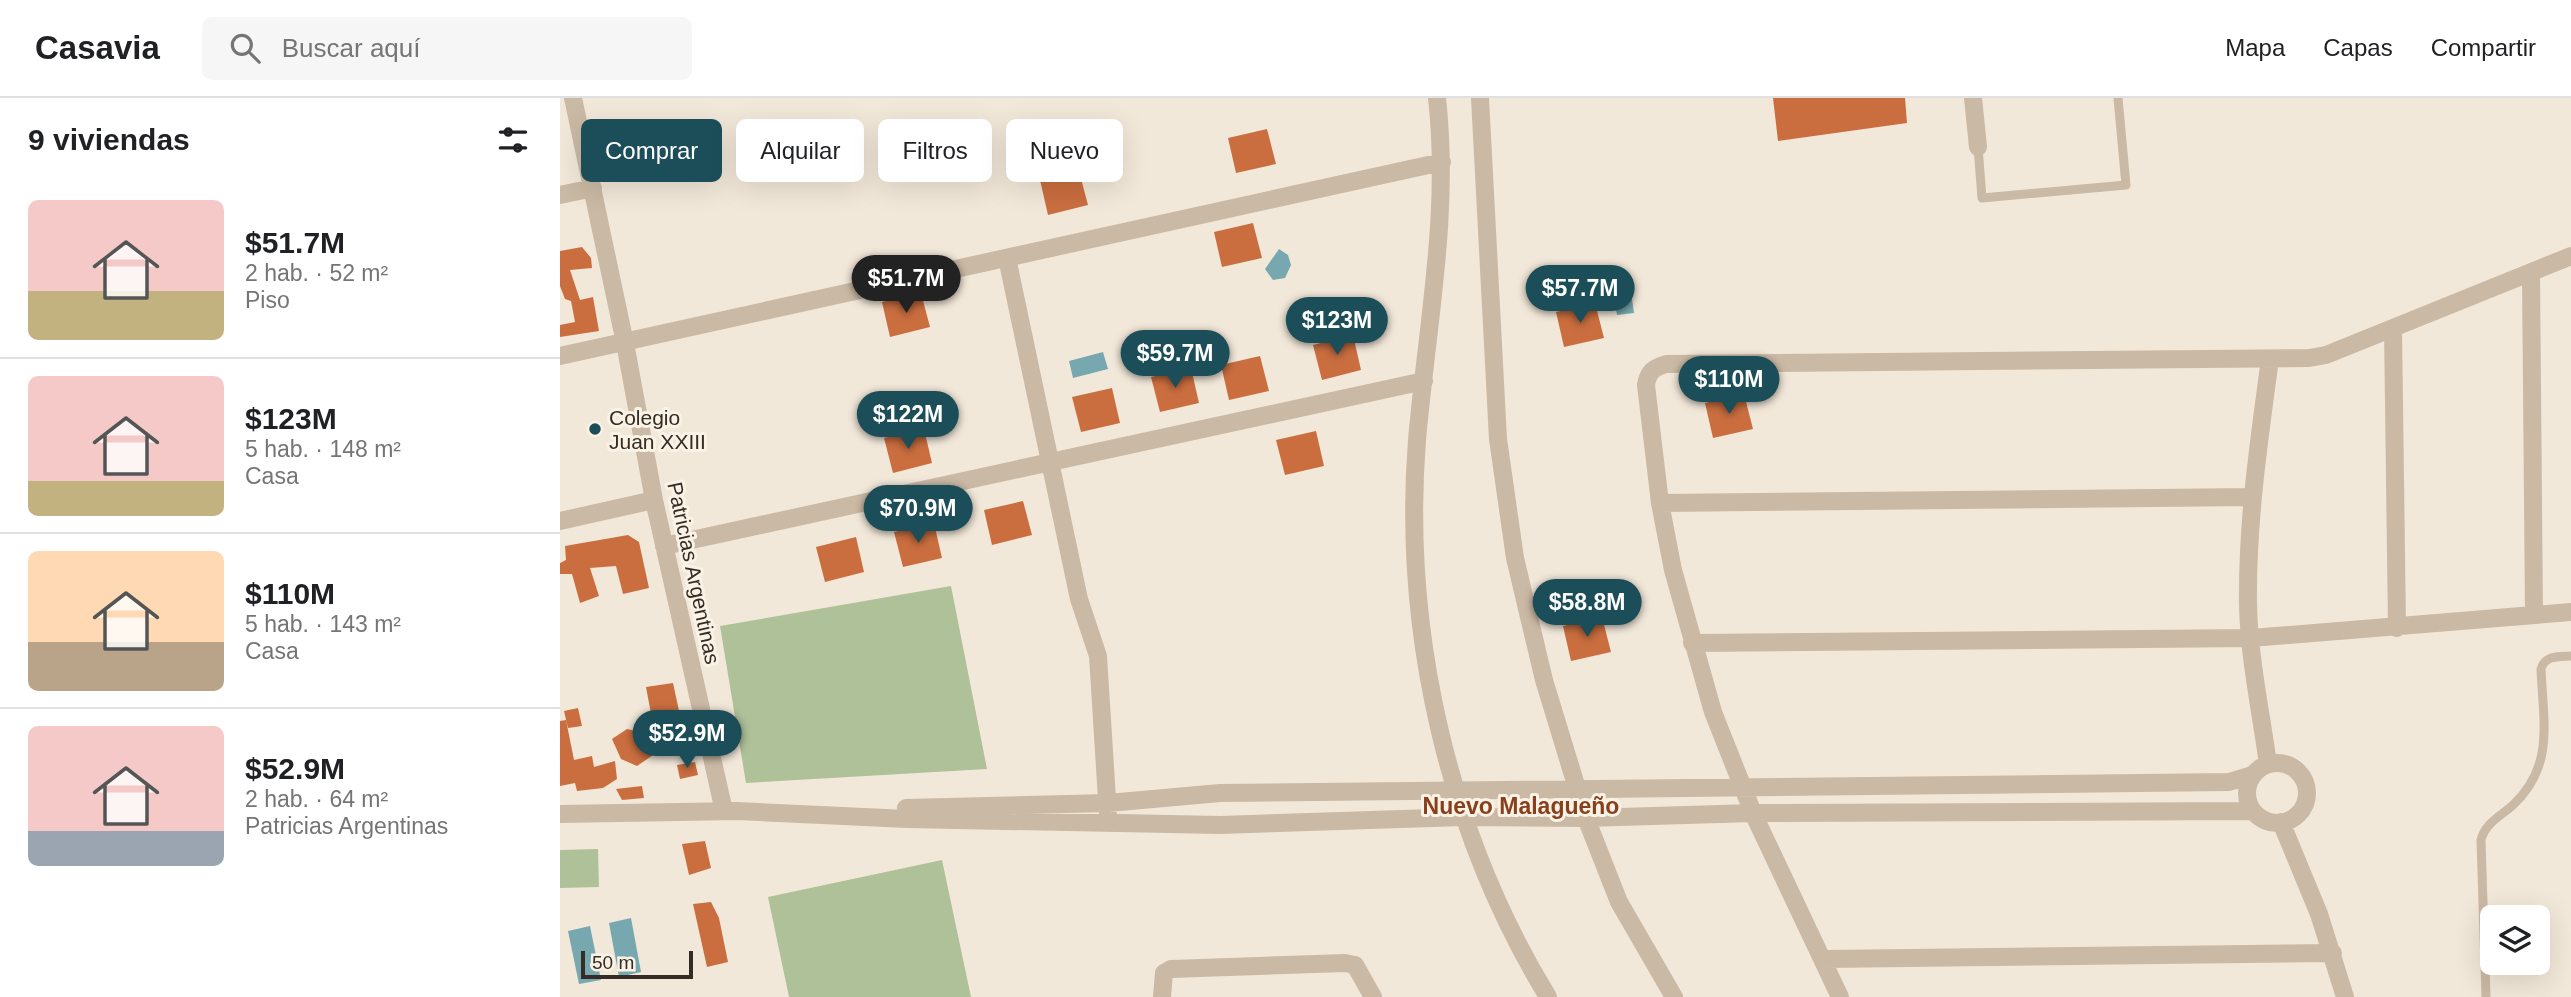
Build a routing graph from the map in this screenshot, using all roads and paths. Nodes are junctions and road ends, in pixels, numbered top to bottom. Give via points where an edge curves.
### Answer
1 (573, 98) edge
2 (1437, 98) edge
3 (1480, 98) edge
4 (1973, 98) edge
5 (2118, 98) edge
6 (1978, 147) joint
7 (1442, 162) junction
8 (593, 188) junction
9 (560, 195) edge
10 (2571, 256) edge
11 (1007, 258) junction
12 (2531, 273) junction
13 (2393, 328) junction
14 (625, 343) junction
15 (560, 356) edge
16 (2270, 359) junction
17 (1424, 381) junction
18 (1050, 460) junction
19 (2251, 497) junction
20 (654, 500) junction
21 (1660, 503) junction
22 (560, 521) edge
23 (664, 546) junction
24 (2571, 612) edge
25 (2534, 615) junction
26 (2397, 628) junction
27 (2251, 638) junction
28 (1692, 643) junction
29 (2571, 656) edge
30 (2268, 764) junction
31 (2252, 775) junction
32 (1742, 786) junction
33 (1577, 789) junction
34 (1455, 792) junction
35 (1108, 803) junction
36 (724, 811) junction
37 (2253, 811) junction
38 (816, 812) junction
39 (1753, 813) junction
40 (560, 814) edge
41 (1463, 817) junction
42 (1586, 818) junction
43 (1108, 822) junction
44 (2281, 822) junction
45 (2333, 953) junction
46 (1825, 959) junction
47 (1162, 997) edge
48 (1373, 997) edge
49 (1548, 997) edge
50 (1674, 997) edge
51 (1840, 997) edge
52 (2345, 997) edge
53 (2486, 997) edge

1 - 8 street, Patricias Argentinas
2 - 7 street
3 - 33 street via 1503,492 1529,622
4 - 6 street
5 - 6 lane via 2126,185 1982,198
7 - 11 street
7 - 17 street via 1438,260
8 - 9 street
8 - 14 street, Patricias Argentinas
10 - 12 street
11 - 14 street
11 - 18 street
12 - 13 street
12 - 25 street
13 - 16 street via 2326,355
13 - 26 street
14 - 15 street
14 - 20 street, Patricias Argentinas
16 - 19 street
16 - 21 street via 1666,364 1648,374 1646,385
17 - 18 street
17 - 34 street via 1414,485 1418,592 1426,655
18 - 23 street
18 - 35 street via 1079,599 1100,673
19 - 21 street
19 - 27 street
20 - 22 street
20 - 23 street, Patricias Argentinas
21 - 28 street
23 - 36 street, Patricias Argentinas
24 - 25 street
25 - 26 street
26 - 27 street
27 - 28 street
27 - 30 street
28 - 32 street
29 - 53 lane via 2552,657 2540,669 2543,758 2538,775 2486,827 2480,840
30 - 31 street
30 - 44 street via 2287,764 2306,785 2299,813
31 - 32 street via 2229,782
31 - 37 street via 2247,793
32 - 33 street
32 - 39 street
33 - 34 street
33 - 42 street
34 - 35 street via 1220,793
34 - 41 street
35 - 38 street
35 - 43 street
36 - 38 street
36 - 40 street
37 - 39 street
37 - 44 street via 2261,818
38 - 43 street via 907,819
39 - 42 street
39 - 46 street
41 - 42 street
41 - 43 street via 1233,825
41 - 49 street via 1508,926
42 - 50 street via 1619,902
44 - 45 street
45 - 46 street
45 - 52 street
46 - 51 street
47 - 48 street via 1164,973 1171,969 1345,963 1354,965

